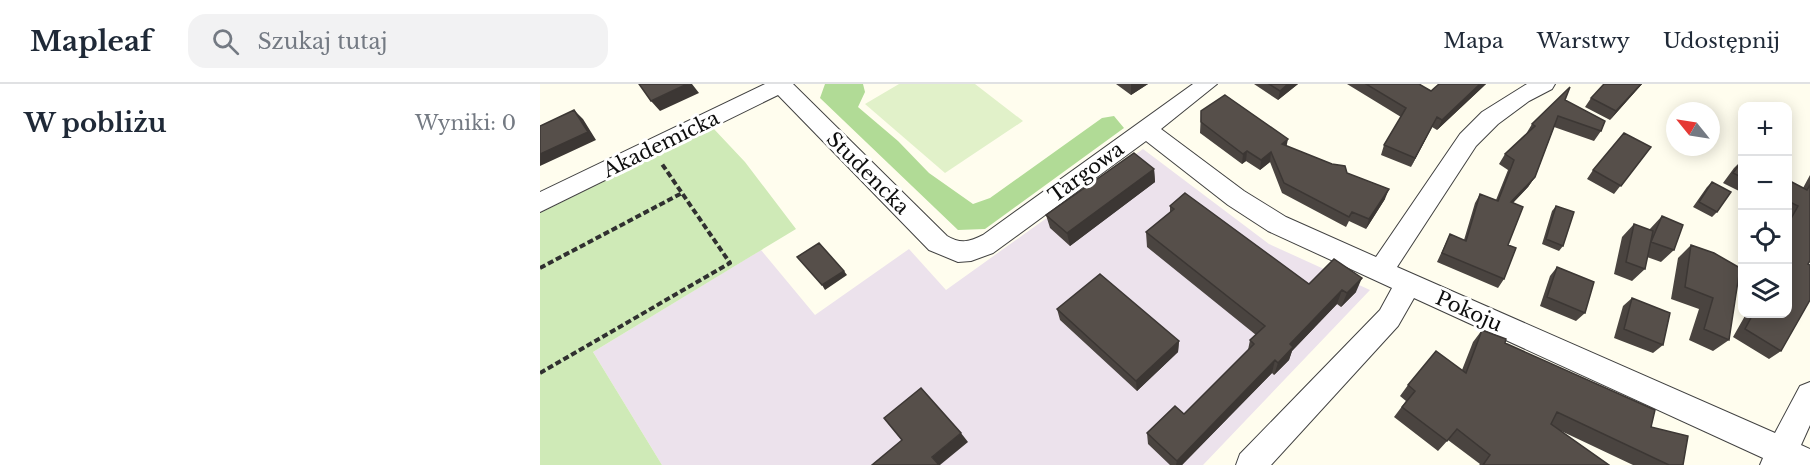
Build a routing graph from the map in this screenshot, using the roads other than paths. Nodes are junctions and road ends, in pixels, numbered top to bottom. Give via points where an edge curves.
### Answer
1 (1207, 84) edge
2 (1545, 84) edge
3 (771, 87) edge
4 (1146, 129) junction
5 (540, 203) edge
6 (961, 253) joint
7 (1380, 272) junction
8 (1408, 284) junction
9 (1810, 395) edge
10 (1779, 458) edge
11 (1251, 465) edge
12 (1810, 465) edge

1 - 4 street, Targowa
2 - 7 street via 1490,118 1468,140
3 - 5 street, Akademicka
3 - 6 street, Studencka via 938,243
4 - 6 street, Targowa via 992,242
4 - 7 street, Pokoju via 1236,198 1277,224
7 - 8 street, Pokoju
8 - 10 street, Pokoju
8 - 11 street via 1389,318
9 - 10 street
10 - 12 street, Pokoju

